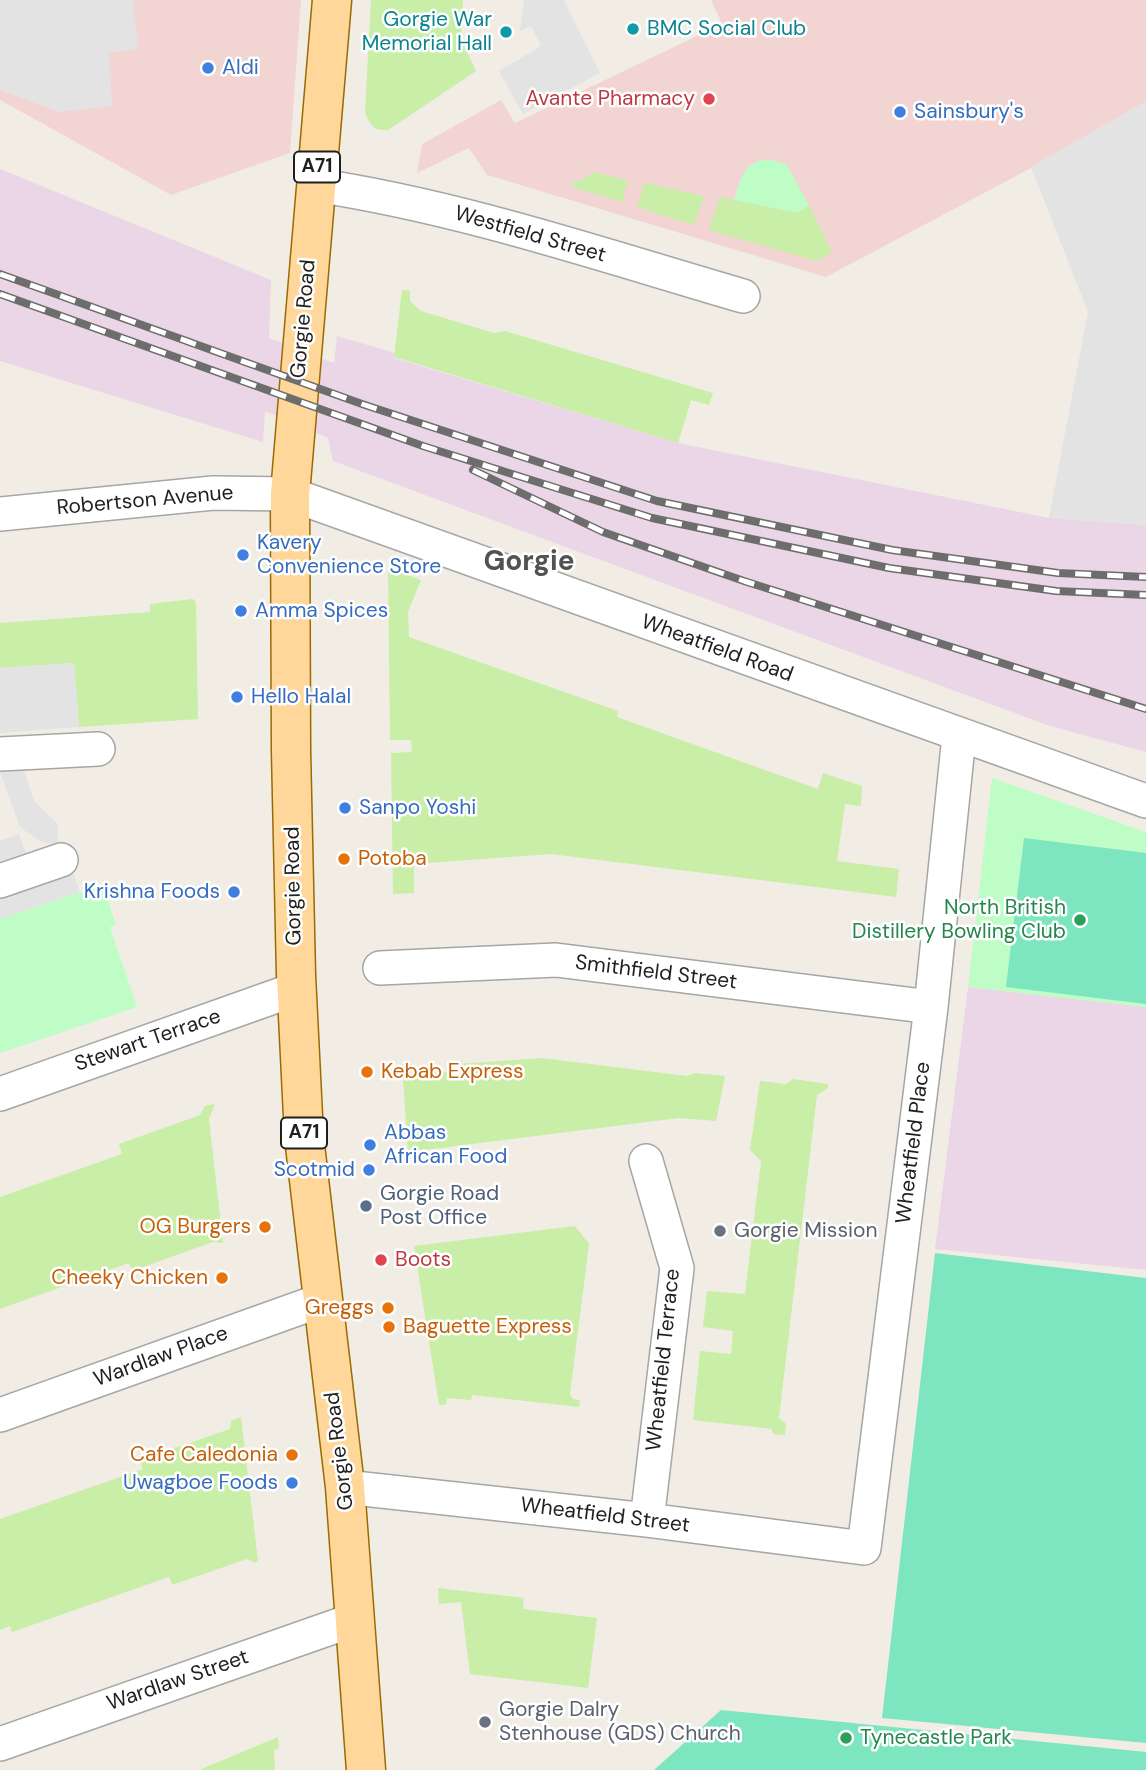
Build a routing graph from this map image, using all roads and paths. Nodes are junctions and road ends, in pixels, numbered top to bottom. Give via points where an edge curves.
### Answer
1 (332, 0) edge
2 (315, 185) junction
3 (743, 296) dead end
4 (290, 494) junction
5 (0, 514) edge
6 (959, 736) junction
7 (98, 748) dead end
8 (0, 754) edge
9 (1146, 801) edge
10 (61, 860) dead end
11 (0, 881) edge
12 (380, 968) dead end
13 (296, 989) junction
14 (931, 1007) junction
15 (0, 1094) edge
16 (646, 1161) dead end
17 (322, 1300) junction
18 (0, 1415) edge
19 (345, 1487) junction
20 (647, 1520) junction
21 (864, 1548) joint
22 (356, 1619) junction
23 (0, 1744) edge
24 (366, 1770) edge

1 - 2 main road, Gorgie Road / A71
2 - 3 street, Westfield Street via 471,218
2 - 4 main road, Gorgie Road / A71
4 - 5 street, Robertson Avenue via 213,493
4 - 6 street, Wheatfield Road
4 - 13 main road, Gorgie Road / A71
6 - 9 street, Wheatfield Road
6 - 14 street, Wheatfield Place
7 - 8 street
10 - 11 street
12 - 14 street, Smithfield Street via 556,960
13 - 15 street, Stewart Terrace
13 - 17 main road, Gorgie Road / A71 via 304,1137
14 - 21 street, Wheatfield Place
16 - 20 street, Wheatfield Terrace via 677,1268
17 - 18 street, Wardlaw Place
17 - 19 main road, Gorgie Road / A71
19 - 20 street, Wheatfield Street
19 - 22 main road, Gorgie Road / A71
20 - 21 street, Wheatfield Street
22 - 23 street, Wardlaw Street
22 - 24 main road, Gorgie Road / A71

